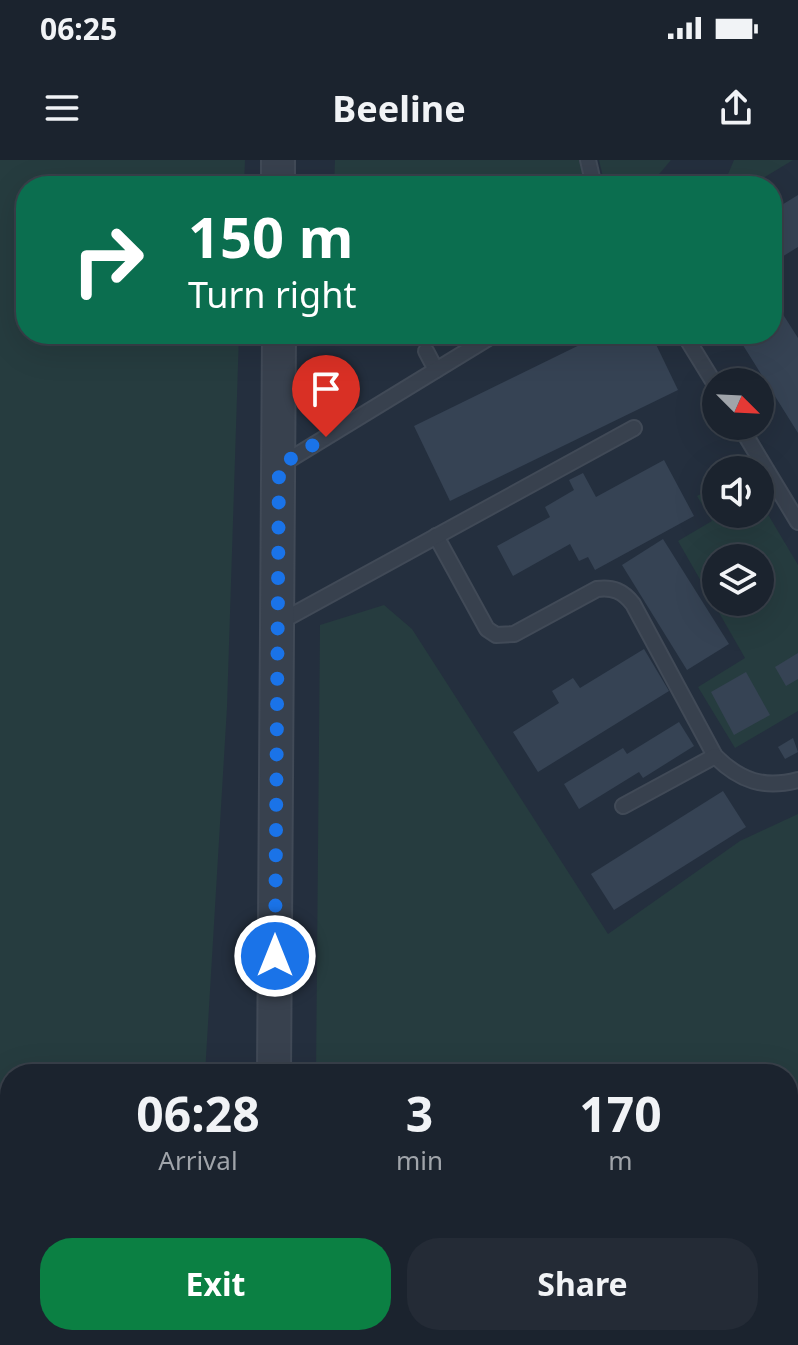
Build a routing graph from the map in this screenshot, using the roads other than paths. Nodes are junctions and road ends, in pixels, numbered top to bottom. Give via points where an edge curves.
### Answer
1 (279, 344) edge
2 (479, 344) edge
3 (690, 344) edge
4 (426, 351) dead end
5 (705, 368) edge
6 (436, 370) junction
7 (634, 428) dead end
8 (748, 440) edge
9 (279, 466) junction
10 (798, 522) edge
11 (436, 536) junction
12 (278, 623) junction
13 (715, 756) junction
14 (798, 780) edge
15 (623, 806) dead end
16 (274, 1064) edge

1 - 9 street
2 - 6 lane
3 - 5 lane
4 - 6 lane
6 - 9 lane
7 - 11 lane
8 - 10 lane
9 - 12 street
11 - 12 lane
11 - 13 lane via 487,629 496,635 514,634 597,589 627,596
12 - 16 street
13 - 14 lane via 744,779 781,784
13 - 15 lane

